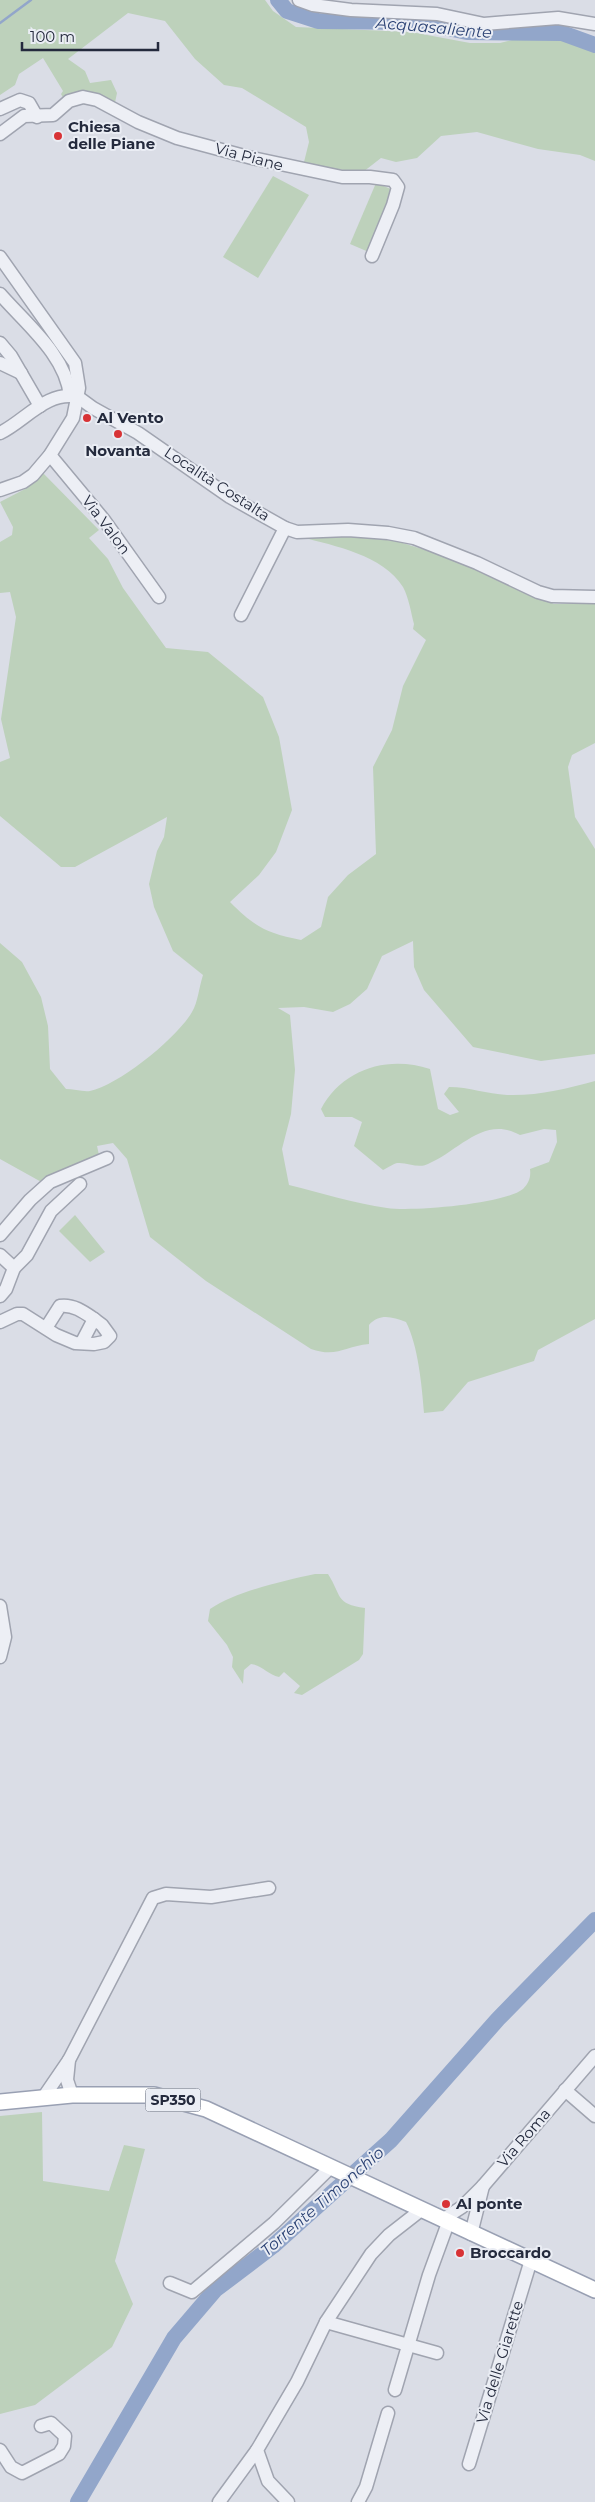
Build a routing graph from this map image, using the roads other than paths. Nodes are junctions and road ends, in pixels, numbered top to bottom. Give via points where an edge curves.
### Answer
1 (299, 0) edge
2 (595, 24) edge
3 (0, 109) edge
4 (37, 117) junction
5 (0, 134) edge
6 (372, 256) dead end
7 (0, 257) edge
8 (0, 294) edge
9 (0, 342) edge
10 (0, 363) edge
11 (21, 372) junction
12 (74, 396) junction
13 (40, 406) junction
14 (0, 432) edge
15 (50, 455) junction
16 (0, 490) edge
17 (285, 528) junction
18 (158, 597) dead end
19 (595, 597) edge
20 (241, 615) dead end
21 (107, 1158) dead end
22 (80, 1184) dead end
23 (0, 1235) edge
24 (0, 1255) edge
25 (9, 1271) edge
26 (0, 1296) edge
27 (94, 1319) junction
28 (0, 1322) edge
29 (46, 1328) junction
30 (82, 1342) junction
31 (0, 1606) edge
32 (0, 1657) edge
33 (270, 1888) dead end
34 (595, 2056) edge
35 (69, 2060) junction
36 (566, 2090) junction
37 (72, 2095) junction
38 (43, 2098) junction
39 (0, 2102) edge
40 (595, 2116) edge
41 (332, 2167) junction
42 (483, 2186) junction
43 (462, 2208) junction
44 (421, 2210) junction
45 (455, 2226) junction
46 (531, 2260) junction
47 (170, 2283) dead end
48 (595, 2290) edge
49 (326, 2322) junction
50 (408, 2345) junction
51 (438, 2353) dead end
52 (395, 2390) dead end
53 (388, 2414) dead end
54 (41, 2426) dead end
55 (0, 2450) edge
56 (257, 2450) junction
57 (469, 2464) dead end
58 (219, 2502) edge
59 (288, 2502) edge
60 (358, 2502) edge

1 - 2 street via 351,10 436,14 484,24 558,18
3 - 4 street via 20,100 29,103
4 - 5 street, Via Piane via 24,116
4 - 6 street, Via Piane via 53,115 73,99 93,99 177,138 300,170 393,180 398,187
7 - 12 street via 75,363 79,378
8 - 12 street via 50,351
9 - 11 street
10 - 11 street
11 - 13 street
12 - 13 street via 60,396
12 - 15 street via 73,418
12 - 17 street, Località Costalta via 138,433 230,496
13 - 14 street
15 - 16 street via 28,478
15 - 18 street, Via Valon via 104,520
17 - 19 street, Località Costalta via 298,532 388,532 414,538 477,563 538,592 552,596
17 - 20 street
21 - 23 street via 50,1182
22 - 25 street via 51,1210 27,1255
24 - 25 street
25 - 26 street
27 - 29 street via 82,1310 62,1305
27 - 30 street
27 - 30 street via 110,1336 104,1342
28 - 29 street via 23,1314
29 - 30 street via 66,1340
31 - 32 street via 5,1637
33 - 35 street via 211,1897 166,1894 153,1898
34 - 36 street, Via Roma
35 - 37 street via 67,2080
35 - 38 street
36 - 40 street
36 - 42 street, Via Roma
37 - 38 main road, SP350
37 - 41 main road, SP350 via 154,2096 206,2109
38 - 39 main road, SP350
41 - 44 main road, SP350
41 - 47 street via 274,2223 192,2292
42 - 43 street, Via Roma
42 - 45 street, Via Roma
43 - 45 street
43 - 45 street, Via Roma
44 - 45 main road, SP350
44 - 49 street via 389,2234 370,2254
45 - 46 main road, SP350
45 - 50 street
46 - 48 main road, SP350
46 - 57 street, Via delle Giarette
49 - 50 street
49 - 56 street via 297,2382
50 - 51 street
50 - 52 street
53 - 60 street via 372,2469
54 - 55 street via 51,2423 65,2436 59,2454 22,2473 11,2467
56 - 58 street
56 - 59 street via 268,2480

